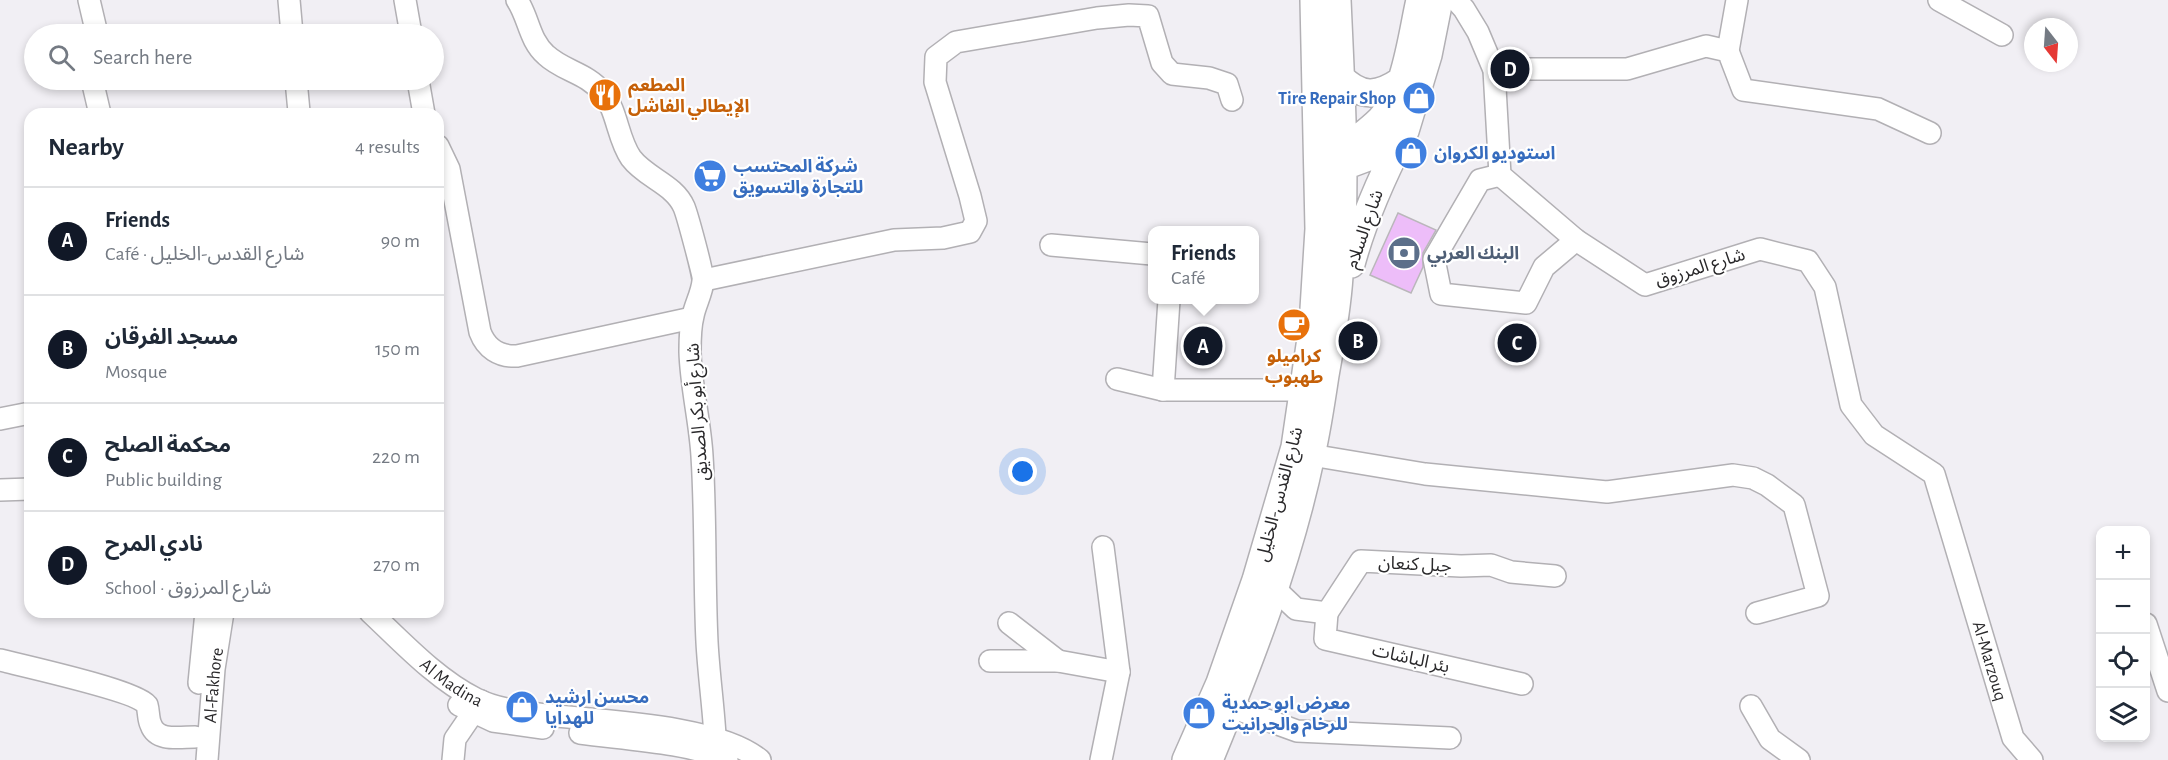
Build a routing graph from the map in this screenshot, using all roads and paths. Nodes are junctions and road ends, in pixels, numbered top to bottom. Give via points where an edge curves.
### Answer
1 (74, 0) edge
2 (88, 0) edge
3 (289, 0) edge
4 (405, 0) edge
5 (517, 0) edge
6 (1314, 0) edge
7 (1337, 0) edge
8 (1420, 0) edge
9 (1439, 0) edge
10 (1456, 0) edge
11 (1737, 0) edge
12 (1940, 0) edge
13 (80, 24) edge
14 (94, 24) edge
15 (291, 24) edge
16 (409, 24) edge
17 (2002, 35) dead end
18 (1728, 51) junction
19 (1494, 70) junction
20 (1340, 77) junction
21 (1401, 81) junction
22 (94, 90) edge
23 (109, 90) edge
24 (297, 90) edge
25 (420, 90) edge
26 (1232, 100) dead end
27 (99, 108) edge
28 (114, 108) edge
29 (299, 108) edge
30 (423, 108) edge
31 (1406, 131) junction
32 (1930, 133) dead end
33 (1343, 158) junction
34 (444, 159) edge
35 (1500, 175) junction
36 (1318, 176) junction
37 (1576, 240) junction
38 (1051, 245) dead end
39 (1148, 254) edge
40 (704, 280) junction
41 (1169, 304) edge
42 (692, 318) junction
43 (1333, 332) junction
44 (1117, 379) dead end
45 (1163, 390) junction
46 (1302, 390) junction
47 (24, 414) edge
48 (0, 419) edge
49 (1311, 455) junction
50 (24, 489) edge
51 (0, 490) edge
52 (1103, 547) dead end
53 (1958, 557) joint
54 (1555, 576) dead end
55 (1274, 588) junction
56 (1327, 613) junction
57 (1757, 613) dead end
58 (205, 618) edge
59 (222, 618) edge
60 (358, 618) edge
61 (377, 618) edge
62 (1009, 623) dead end
63 (2149, 634) edge
64 (0, 660) edge
65 (1058, 660) junction
66 (990, 661) dead end
67 (1119, 672) junction
68 (1522, 684) dead end
69 (2168, 691) edge
70 (1751, 706) dead end
71 (477, 707) junction
72 (1231, 707) junction
73 (195, 737) junction
74 (1450, 738) dead end
75 (720, 751) edge
76 (664, 752) edge
77 (194, 760) edge
78 (207, 760) edge
79 (453, 760) edge
80 (760, 760) edge
81 (1101, 760) edge
82 (1186, 760) edge
83 (1209, 760) edge
84 (1799, 760) edge
85 (2032, 760) edge

1 - 13 street
2 - 14 street
3 - 15 street
4 - 16 street
5 - 40 street via 536,45 563,68 580,74 602,91 631,157 680,199
6 - 36 main road, شارع القدس-الخليل
7 - 20 main road, شارع القدس-الخليل
8 - 21 main road, شارع السلام
9 - 31 main road, شارع السلام
10 - 19 street via 1478,32
11 - 18 street
12 - 17 street
18 - 19 street via 1706,46 1627,69
18 - 32 street via 1743,90 1878,109
19 - 35 street
20 - 21 main road via 1350,87 1372,93 1386,91
20 - 33 main road, شارع القدس-الخليل
21 - 33 main road, شارع السلام via 1381,119
22 - 27 street
23 - 28 street
24 - 29 street
25 - 30 street
26 - 40 street via 1227,84 1172,74 1162,63 1148,16 1097,18 956,42 936,57 935,82 976,221 970,232 943,238 894,240
31 - 33 main road, شارع السلام via 1368,157
31 - 43 main road, شارع السلام via 1358,237
33 - 36 main road, شارع السلام
33 - 43 main road, شارع القدس-الخليل
34 - 42 street via 480,332 494,351 517,356
35 - 37 street, شارع المرزوق
35 - 37 street via 1480,180 1434,259 1441,294 1526,303 1544,267
36 - 46 main road, شارع القدس-الخليل via 1313,325
37 - 53 street, شارع المرزوق via 1645,285 1760,249 1809,261 1825,287 1851,405 1874,435 1934,474
38 - 39 street
40 - 42 street, شارع أبو بكر الصديق
41 - 45 street
42 - 75 street, شارع أبو بكر الصديق via 690,353 702,455 707,643
43 - 49 main road, شارع القدس-الخليل
44 - 45 street
45 - 46 street
46 - 82 main road, شارع القدس-الخليل via 1294,447 1256,580 1220,683
47 - 48 street
49 - 55 main road, شارع القدس-الخليل
49 - 57 street via 1425,474 1607,492 1739,474 1753,478 1794,505 1818,596
50 - 51 street
52 - 67 street
53 - 85 street, Al-Marzouq via 2013,738
54 - 56 street, جبل كنعان via 1511,572 1491,565 1361,561
55 - 56 street via 1296,609
55 - 72 main road, شارع القدس-الخليل
56 - 68 street, بئر الباشات via 1325,639
58 - 73 street, Al-Fakhore
59 - 78 street, Al-Fakhore
60 - 71 street, Al Madina via 432,686 451,700
61 - 71 street, Al Madina
62 - 65 street
63 - 69 street
64 - 73 street via 140,699 146,703 150,723 158,734
65 - 66 street
65 - 67 street
67 - 81 street
70 - 84 street via 1770,739
71 - 75 street, Al Madina via 675,730
71 - 76 street, Al Madina via 493,721
71 - 79 street via 455,739
72 - 74 street via 1297,731
72 - 83 main road, شارع القدس-الخليل
73 - 77 street, Al-Fakhore
75 - 76 street, Al Madina
75 - 80 street, Al Madina via 735,745

